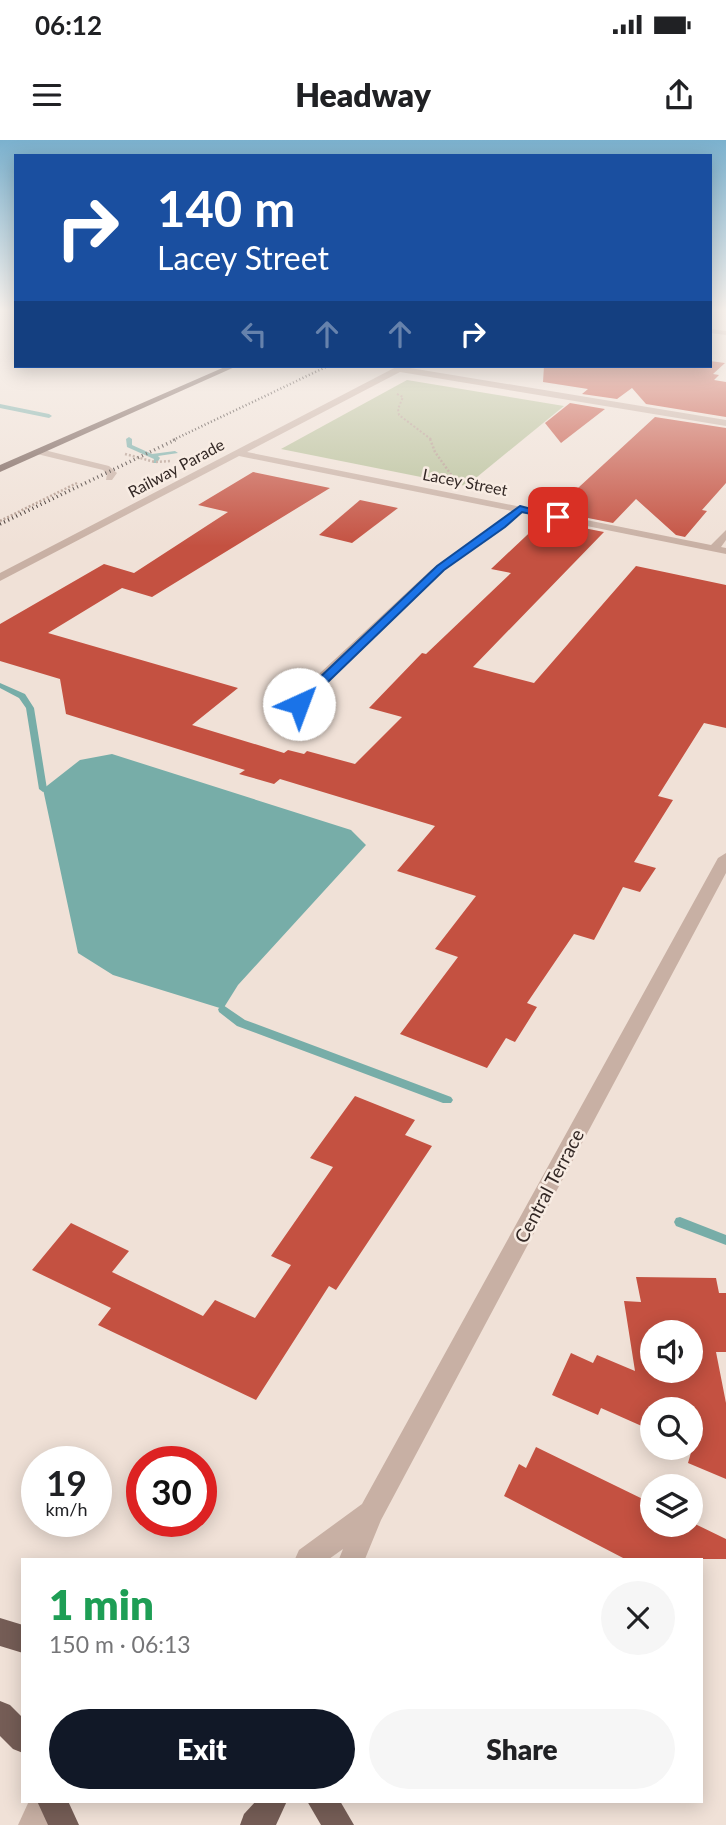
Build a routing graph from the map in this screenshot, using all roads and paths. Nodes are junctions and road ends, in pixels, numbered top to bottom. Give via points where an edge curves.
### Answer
1 (182, 389) edge
2 (360, 389) edge
3 (527, 389) edge
4 (391, 393) dead end
5 (726, 423) edge
6 (40, 452) junction
7 (121, 452) dead end
8 (239, 453) junction
9 (177, 461) dead end
10 (0, 470) edge
11 (108, 473) joint
12 (446, 483) dead end
13 (520, 509) junction
14 (0, 521) edge
15 (726, 533) edge
16 (713, 549) junction
17 (726, 551) edge
18 (0, 578) edge
19 (287, 719) dead end
20 (726, 858) edge
21 (371, 1513) junction
22 (309, 1558) edge
23 (352, 1558) edge
24 (0, 1632) edge
25 (21, 1638) edge
26 (0, 1715) edge
27 (21, 1737) edge
28 (44, 1803) edge
29 (53, 1803) edge
30 (271, 1803) edge
31 (323, 1803) edge
32 (33, 1825) edge
33 (64, 1825) edge
34 (255, 1825) edge
35 (339, 1825) edge

1 - 6 main road
2 - 8 street, Railway Parade
3 - 5 street
4 - 12 path via 403,397 399,415 434,443 435,452 452,473
6 - 10 main road
6 - 11 street
7 - 9 path via 155,462
8 - 13 street, Lacey Street
8 - 18 street, Railway Parade
11 - 14 path
13 - 16 street, Lacey Street
13 - 19 street via 435,572 312,689
15 - 16 street
16 - 17 street, Lacey Street
20 - 21 street, Central Terrace
21 - 22 street, Central Terrace
21 - 23 street, Central Terrace
24 - 25 main road
26 - 27 main road
28 - 32 street
29 - 33 main road
30 - 34 main road
31 - 35 main road

